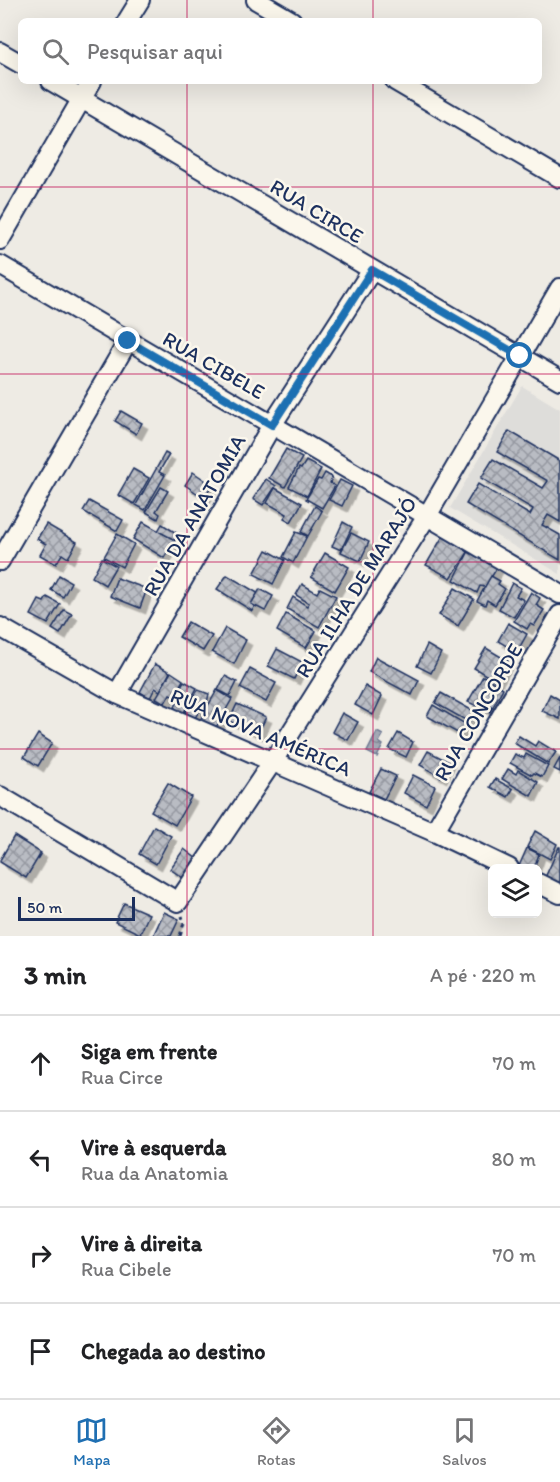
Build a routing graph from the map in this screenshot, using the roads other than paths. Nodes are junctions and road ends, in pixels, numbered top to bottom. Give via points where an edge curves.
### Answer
1 (140, 0) edge
2 (256, 0) edge
3 (129, 18) edge
4 (287, 18) edge
5 (0, 52) edge
6 (18, 62) edge
7 (56, 84) edge
8 (90, 84) edge
9 (399, 84) edge
10 (82, 98) junction
11 (560, 178) edge
12 (0, 240) edge
13 (0, 266) edge
14 (372, 270) junction
15 (560, 288) edge
16 (128, 341) junction
17 (520, 356) junction
18 (560, 380) edge
19 (272, 425) junction
20 (427, 516) junction
21 (0, 561) edge
22 (560, 594) edge
23 (560, 615) edge
24 (0, 627) edge
25 (117, 694) junction
26 (273, 761) junction
27 (0, 796) edge
28 (434, 832) junction
29 (500, 864) edge
30 (542, 885) edge
31 (560, 894) edge

1 - 3 street
2 - 4 street
5 - 6 street
7 - 10 street, RUA CIRCE
8 - 10 street
9 - 11 street
10 - 12 street
10 - 14 street, RUA CIRCE
13 - 16 street, RUA CIBELE
14 - 17 street, RUA CIRCE
14 - 19 street, RUA DA ANATOMIA
15 - 17 street, RUA ILHA DE MARAJÓ
16 - 19 street, RUA CIBELE
16 - 21 street
17 - 18 street, RUA CIRCE
17 - 20 street, RUA ILHA DE MARAJÓ
19 - 20 street, RUA CIBELE
19 - 25 street, RUA DA ANATOMIA
20 - 22 street, RUA CIBELE
20 - 26 street, RUA ILHA DE MARAJÓ
23 - 28 street, RUA CONCORDE
24 - 25 street, RUA NOVA AMÉRICA
25 - 26 street, RUA NOVA AMÉRICA
26 - 27 street, RUA ILHA DE MARAJÓ via 178,902
26 - 28 street, RUA NOVA AMÉRICA
28 - 29 street, RUA NOVA AMÉRICA
30 - 31 street

